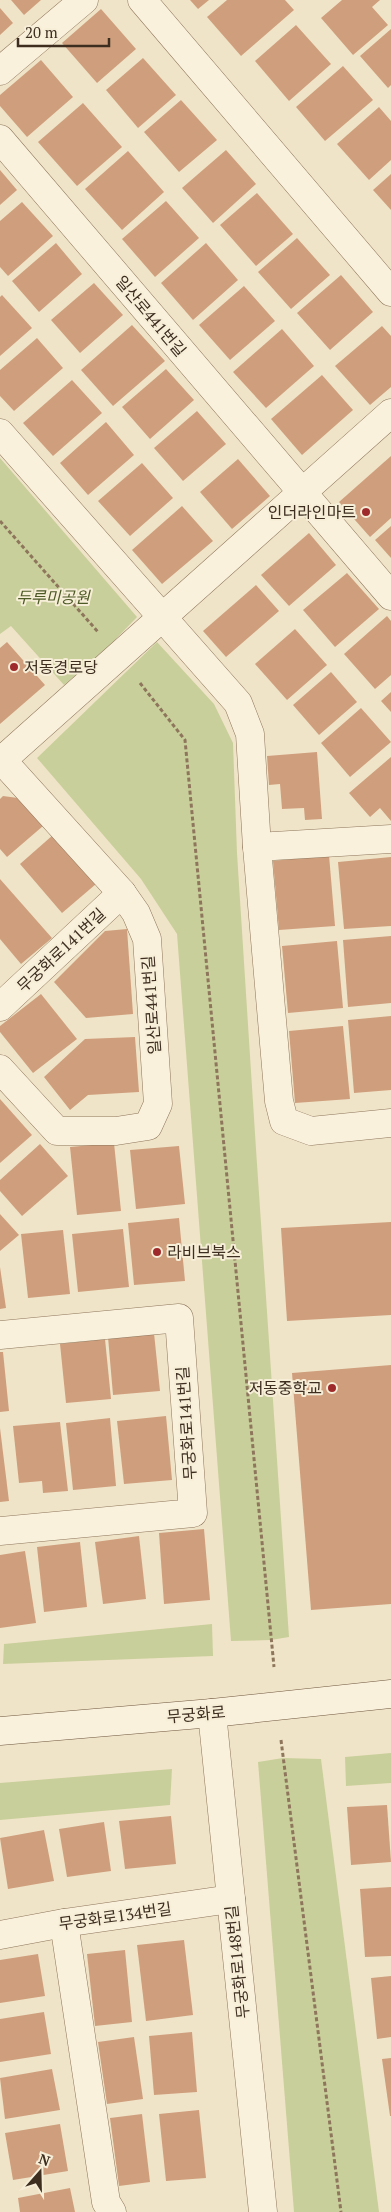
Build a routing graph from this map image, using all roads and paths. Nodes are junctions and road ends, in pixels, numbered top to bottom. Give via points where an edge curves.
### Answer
1 (84, 0) edge
2 (142, 0) edge
3 (0, 71) edge
4 (0, 139) edge
5 (391, 292) edge
6 (391, 413) edge
7 (0, 433) edge
8 (302, 493) junction
9 (0, 521) edge
10 (391, 596) edge
11 (161, 618) junction
12 (99, 633) dead end
13 (140, 684) dead end
14 (1, 760) edge
15 (391, 839) edge
16 (257, 847) junction
17 (122, 893) junction
18 (0, 1007) edge
19 (0, 1069) edge
20 (391, 1123) edge
21 (0, 1335) edge
22 (0, 1531) edge
23 (274, 1668) dead end
24 (391, 1694) edge
25 (212, 1713) junction
26 (0, 1731) edge
27 (281, 1740) dead end
28 (231, 1899) junction
29 (64, 1923) junction
30 (0, 1935) edge
31 (112, 2212) edge
32 (263, 2212) edge
33 (341, 2212) edge

1 - 3 street
2 - 5 street
4 - 8 street, 일산로441번길
6 - 8 street, 일산로441번길
7 - 11 street
8 - 10 street, 일산로441번길
8 - 11 street, 일산로441번길
9 - 12 path
11 - 14 street, 일산로441번길
11 - 16 street via 238,703 250,734
13 - 23 path via 185,740
14 - 17 street, 일산로441번길
15 - 16 street
16 - 20 street via 279,1101 284,1121 311,1132
17 - 18 street, 무궁화로141번길
17 - 19 street, 일산로441번길 via 136,913 146,938 158,1104 148,1126 116,1131 57,1131
21 - 22 street, 무궁화로141번길 via 179,1318 193,1513
24 - 25 street, 무궁화로
25 - 26 street, 무궁화로
25 - 28 street, 무궁화로148번길
27 - 33 path
28 - 29 street, 무궁화로134번길
28 - 32 street, 무궁화로148번길
29 - 30 street, 무궁화로134번길
29 - 31 street via 106,2202

